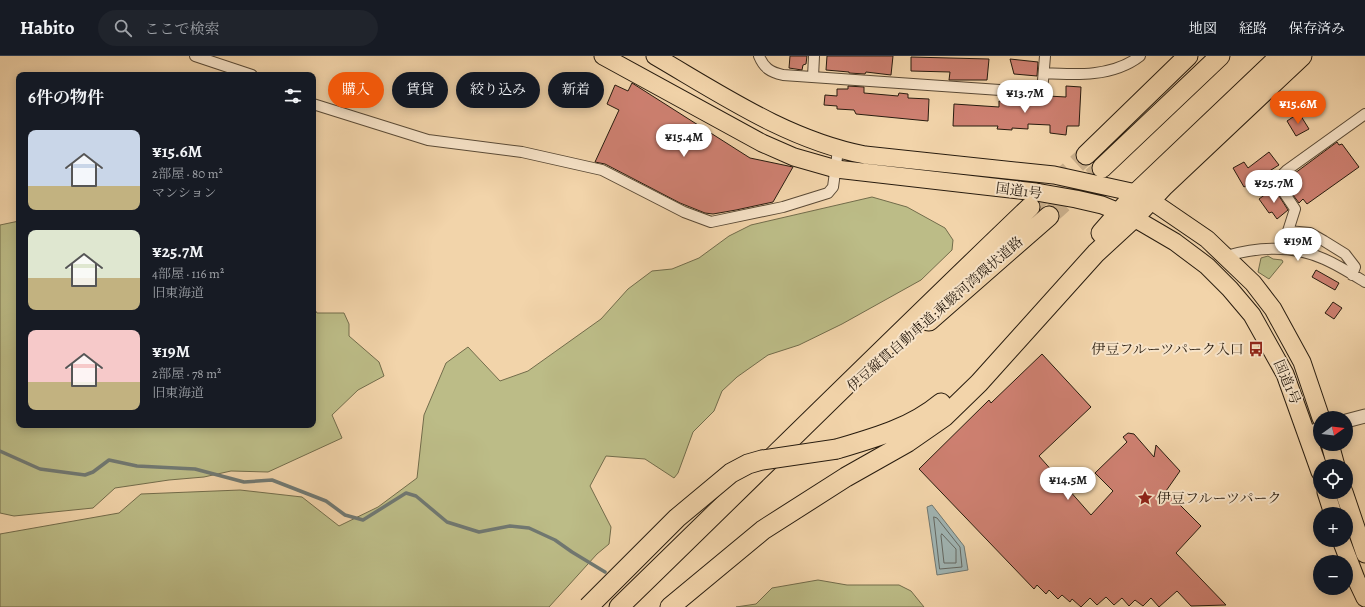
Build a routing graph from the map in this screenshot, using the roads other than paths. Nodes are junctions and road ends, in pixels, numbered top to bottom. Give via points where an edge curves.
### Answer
1 (195, 56) edge
2 (603, 56) edge
3 (655, 56) edge
4 (759, 56) edge
5 (814, 56) edge
6 (1045, 56) edge
7 (1140, 56) edge
8 (1188, 56) edge
9 (1220, 56) edge
10 (1280, 56) edge
11 (1302, 56) edge
12 (243, 72) edge
13 (1044, 74) junction
14 (813, 77) junction
15 (316, 105) edge
16 (1365, 114) edge
17 (838, 150) junction
18 (1086, 155) tunnel mouth
19 (1102, 168) tunnel mouth
20 (836, 169) junction
21 (1143, 196) junction
22 (1030, 207) tunnel mouth
23 (1128, 215) junction
24 (1049, 216) tunnel mouth
25 (1226, 256) junction
26 (1352, 275) junction
27 (1365, 282) edge
28 (1319, 411) edge
29 (820, 412) junction
30 (1364, 418) edge
31 (1353, 420) edge
32 (1313, 429) edge
33 (1346, 499) edge
34 (1344, 547) edge
35 (1365, 554) edge
36 (1365, 598) edge
37 (588, 607) edge
38 (619, 607) edge
39 (670, 607) edge

1 - 12 street
2 - 20 highway, 国道1号 via 762,143 794,157
3 - 17 highway, 国道1号 via 760,116
4 - 14 street via 769,71
5 - 14 street
6 - 13 street
7 - 13 street via 1092,74
8 - 18 highway
9 - 19 highway
10 - 21 highway
11 - 21 highway
13 - 14 street via 1042,93
15 - 20 street via 428,140 522,152 602,170 684,212 711,222 783,207 828,193 833,187
16 - 26 street via 1279,178 1281,188 1295,209 1288,231 1310,233 1345,254 1354,264
17 - 20 street
17 - 21 highway, 国道1号 via 1048,174
20 - 23 highway, 国道1号 via 1036,192 1096,203
21 - 23 highway
21 - 25 highway, 国道1号 via 1207,239
22 - 29 highway, 伊豆縦貫自動車道;東駿河湾環状道路
23 - 32 highway, 国道1号 via 1175,242 1207,266 1230,289 1252,315
23 - 37 highway, bridge via 969,378 936,408 885,435 837,449 762,460 731,473 677,518
23 - 39 highway via 944,417 884,457 839,481 763,530
24 - 29 highway, 伊豆縦貫自動車道;東駿河湾環状道路
25 - 26 street via 1258,250 1290,250 1324,259
25 - 28 highway, 国道1号 via 1273,308 1302,362
26 - 27 street
29 - 38 highway, 伊豆縦貫自動車道;東駿河湾環状道路
30 - 31 street
33 - 35 highway
34 - 36 highway

